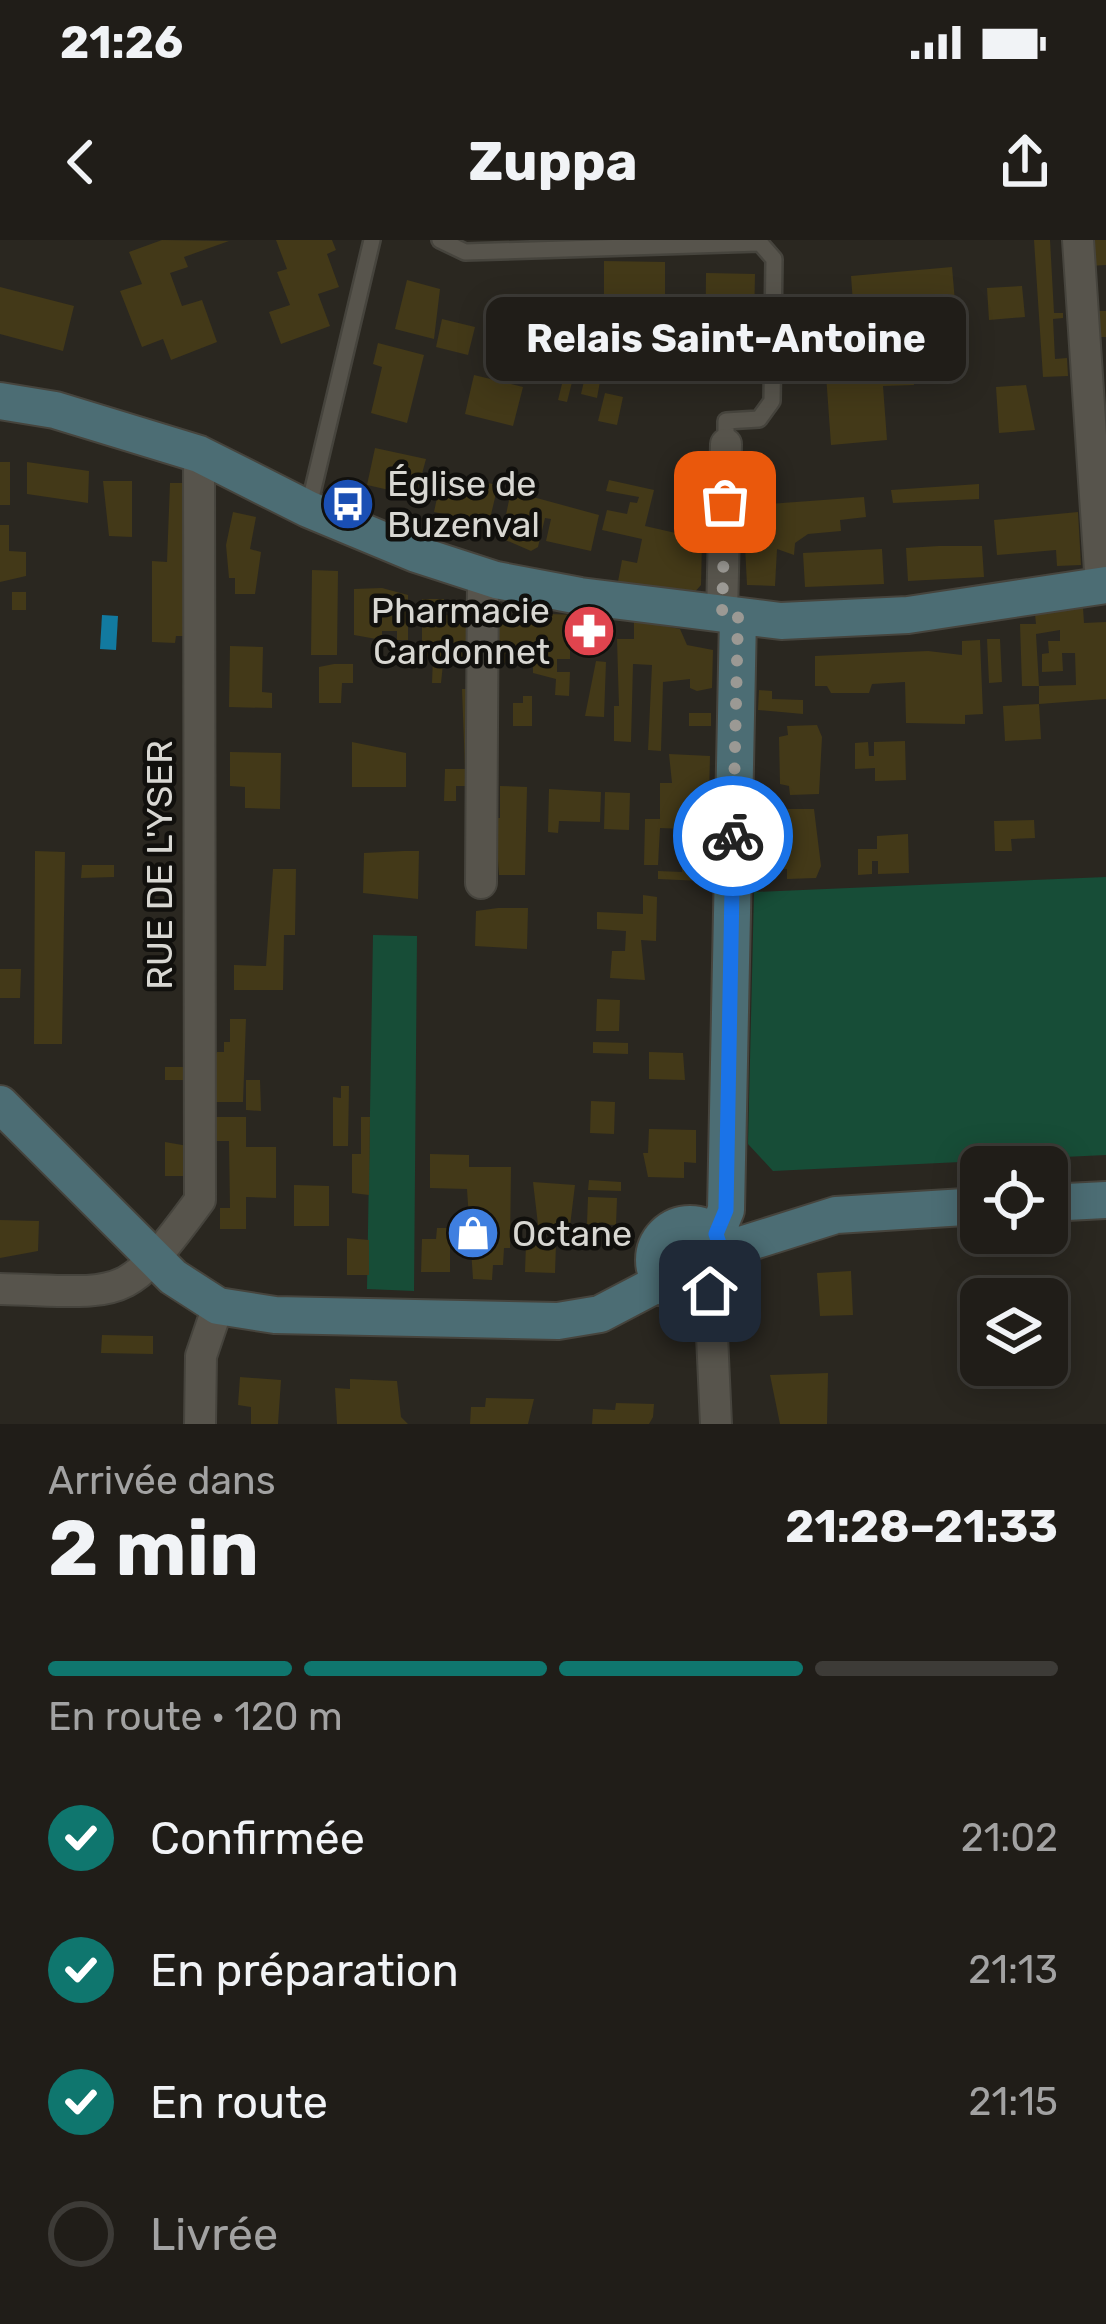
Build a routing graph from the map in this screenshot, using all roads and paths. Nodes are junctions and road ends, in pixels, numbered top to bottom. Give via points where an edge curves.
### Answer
1 (372, 240) edge
2 (440, 240) edge
3 (1078, 240) edge
4 (0, 401) edge
5 (726, 444) joint
6 (199, 454) junction
7 (308, 509) junction
8 (483, 576) junction
9 (1103, 586) edge
10 (730, 616) junction
11 (482, 883) dead end
12 (0, 1104) edge
13 (1106, 1200) edge
14 (1068, 1202) edge
15 (960, 1207) edge
16 (720, 1242) junction
17 (154, 1260) junction
18 (661, 1282) junction
19 (0, 1289) edge
20 (710, 1291) junction
21 (218, 1306) junction
22 (200, 1424) edge
23 (716, 1424) edge

1 - 7 lane
2 - 5 lane via 465,252 760,243 774,259 772,401 759,419 727,422
3 - 9 street
4 - 6 street
5 - 10 street
6 - 7 street
6 - 17 street, RUE DE L'YSER via 200,1200
7 - 8 street
8 - 10 street
8 - 11 street
9 - 10 street via 908,615
10 - 16 street via 734,792
12 - 17 street
13 - 14 street
15 - 16 street via 836,1215
16 - 18 street via 692,1224 666,1233 654,1256
16 - 20 street via 726,1265
17 - 19 street, RUE DE L'YSER via 113,1292
17 - 21 street
18 - 20 street via 683,1296
18 - 21 street via 600,1314 558,1321 275,1315
20 - 23 street
21 - 22 street via 201,1356

